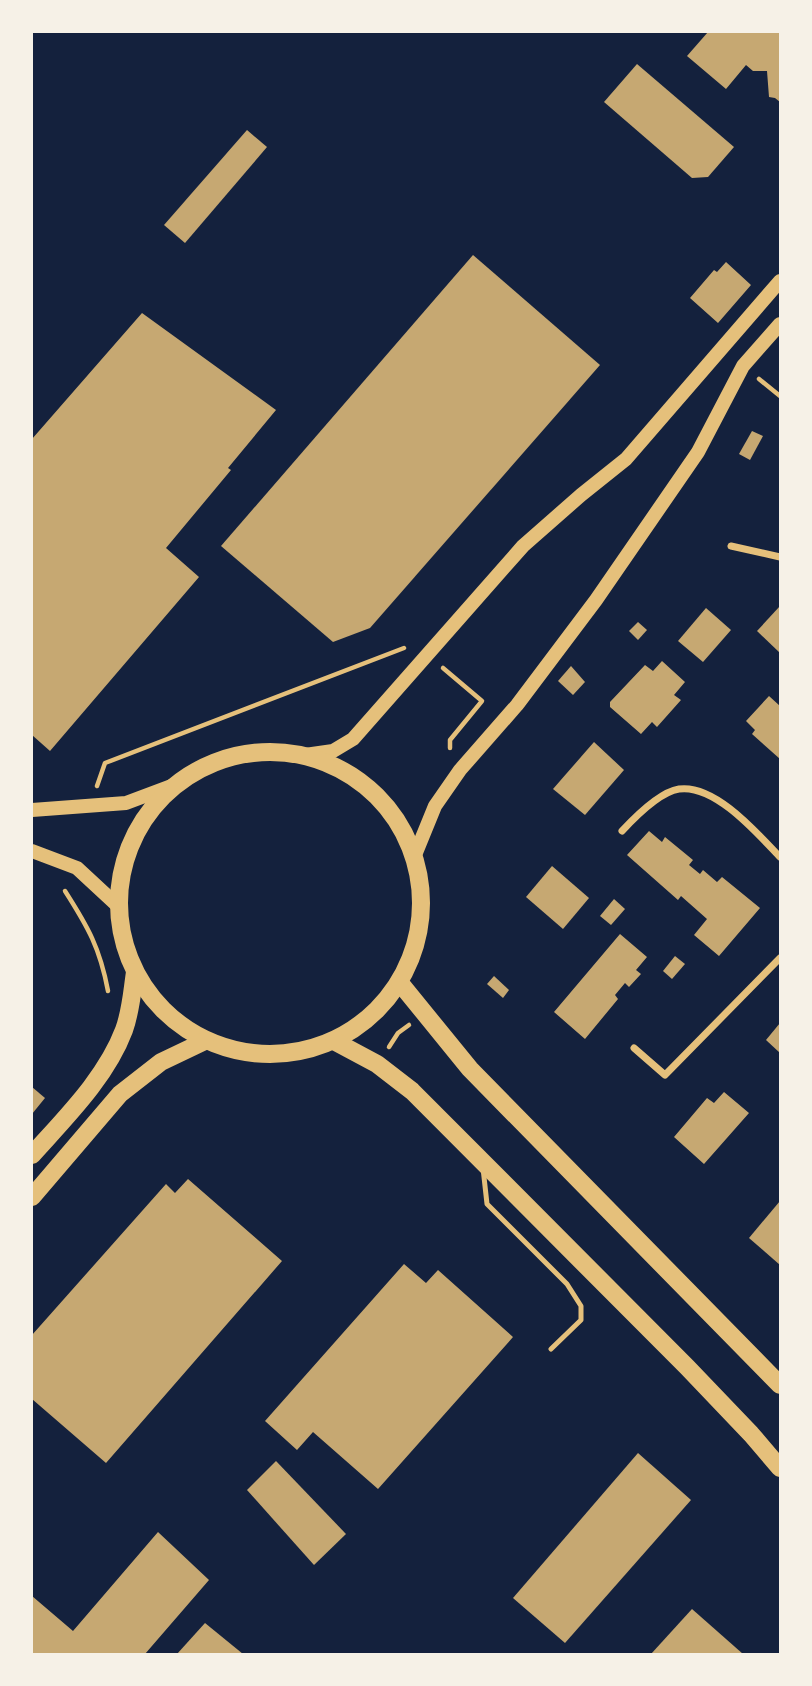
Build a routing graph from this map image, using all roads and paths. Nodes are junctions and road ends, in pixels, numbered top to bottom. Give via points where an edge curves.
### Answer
1 (780, 281) edge
2 (780, 324) edge
3 (743, 366) junction
4 (780, 396) edge
5 (731, 546) dead end
6 (780, 557) edge
7 (427, 655) junction
8 (482, 701) dead end
9 (304, 755) junction
10 (174, 785) junction
11 (95, 793) dead end
12 (32, 810) edge
13 (622, 831) dead end
14 (32, 851) edge
15 (415, 855) junction
16 (780, 857) edge
17 (65, 891) dead end
18 (118, 906) junction
19 (780, 958) edge
20 (135, 972) junction
21 (400, 983) junction
22 (108, 1003) dead end
23 (424, 1015) junction
24 (205, 1041) junction
25 (334, 1041) junction
26 (634, 1048) dead end
27 (377, 1064) junction
28 (32, 1156) edge
29 (482, 1161) junction
30 (32, 1197) edge
31 (551, 1349) dead end
32 (780, 1385) edge
33 (780, 1468) edge

1 - 7 main road via 626,459 523,546
2 - 3 main road
3 - 4 path
3 - 15 main road via 698,452 596,600 435,806
5 - 6 street
7 - 8 path
7 - 9 main road via 353,739 333,751
7 - 11 path via 412,645 105,763
9 - 10 main road via 259,752 214,762
9 - 15 main road via 352,775 391,809
10 - 12 main road via 126,803
10 - 18 main road via 143,819 124,861
13 - 16 street via 645,807 678,789 707,792
14 - 18 main road via 77,868
15 - 21 main road via 423,898 421,920 418,943
17 - 22 path via 91,931 102,960
18 - 20 main road via 122,940
19 - 26 street via 665,1075
20 - 24 main road via 171,1019
20 - 28 main road via 123,1032 91,1088
21 - 23 main road
21 - 25 main road via 372,1017
23 - 27 path via 398,1033
23 - 32 main road via 470,1069
24 - 25 main road via 247,1054 292,1054
24 - 30 main road via 161,1062 120,1094
25 - 27 main road
27 - 29 main road via 412,1091
29 - 31 lane via 487,1204 567,1284 581,1306 581,1320
29 - 33 main road

